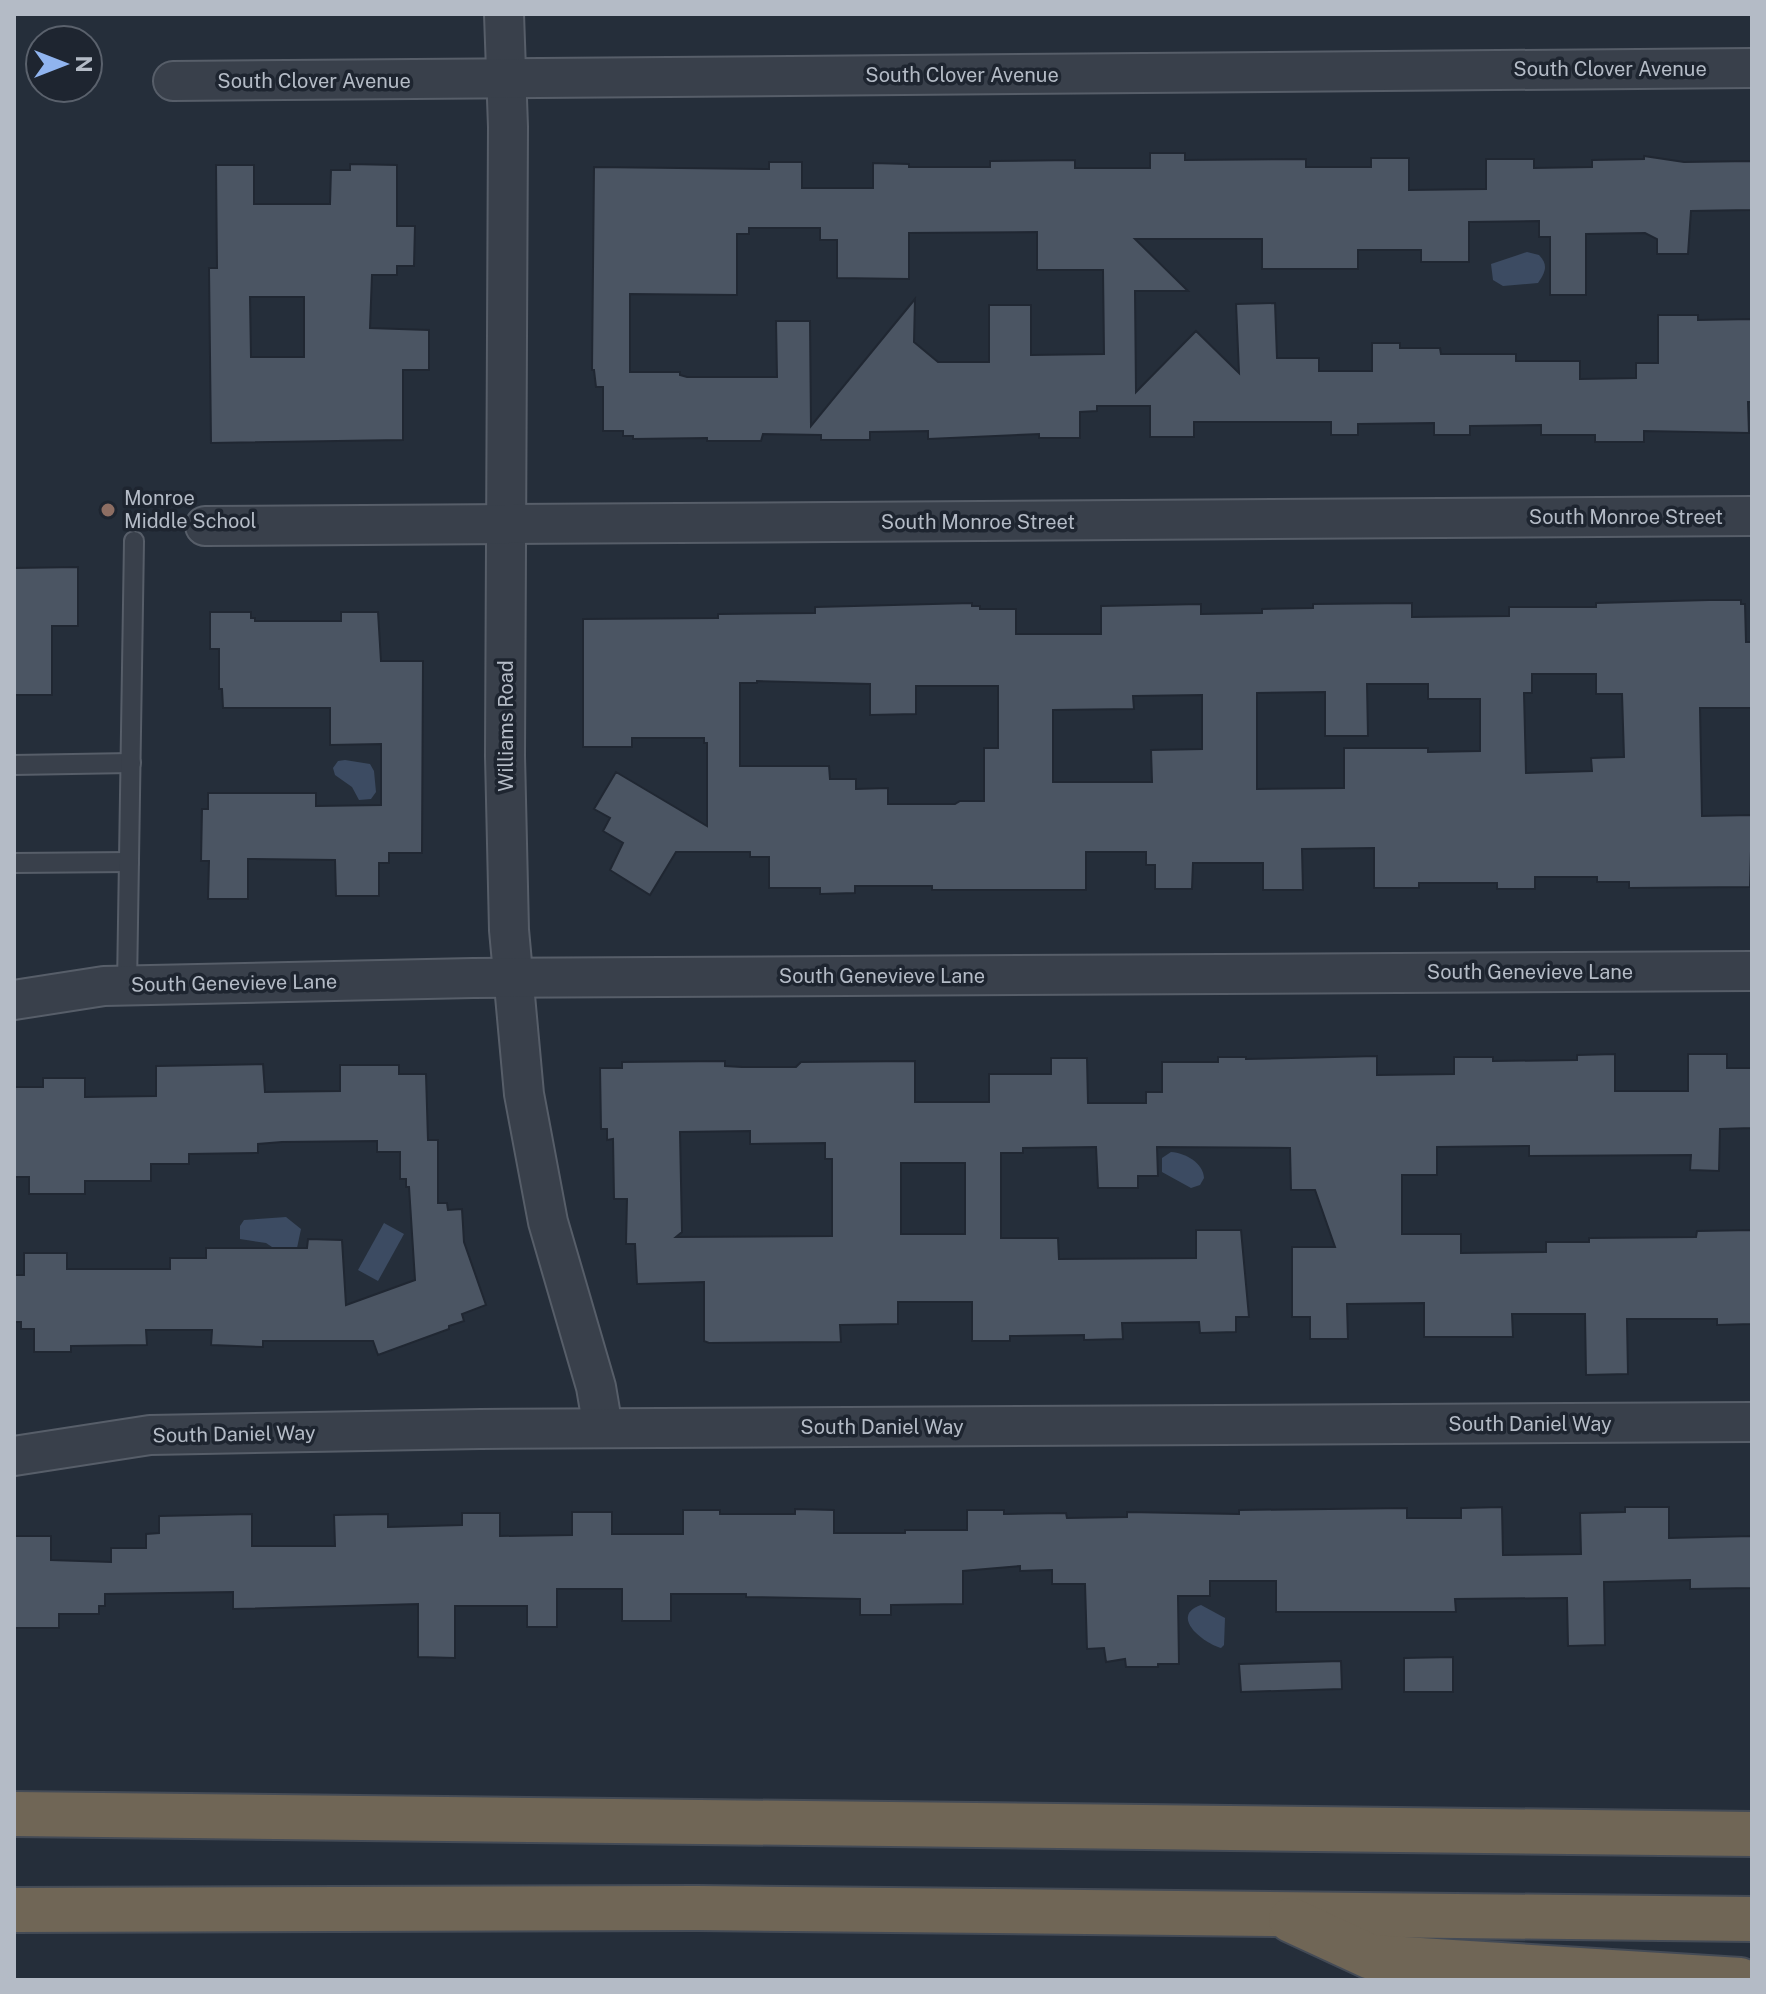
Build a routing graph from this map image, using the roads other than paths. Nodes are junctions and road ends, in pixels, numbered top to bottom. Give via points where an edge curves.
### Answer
1 (504, 14) edge
2 (1752, 68) edge
3 (507, 79) junction
4 (173, 81) dead end
5 (1752, 516) edge
6 (507, 525) junction
7 (205, 526) dead end
8 (134, 541) dead end
9 (131, 763) junction
10 (14, 765) edge
11 (129, 862) junction
12 (14, 863) edge
13 (1752, 971) edge
14 (512, 978) junction
15 (127, 986) junction
16 (14, 1000) edge
17 (1752, 1422) edge
18 (603, 1428) junction
19 (14, 1456) edge
20 (14, 1814) edge
21 (1752, 1834) edge
22 (14, 1910) edge
23 (1279, 1914) junction
24 (1752, 1919) edge
25 (1740, 1980) edge

1 - 3 street, Williams Road
2 - 3 street, South Clover Avenue
3 - 4 street, South Clover Avenue
3 - 6 street, Williams Road
5 - 6 street, South Monroe Street
6 - 7 street, South Monroe Street
6 - 14 street, Williams Road via 505,756
8 - 9 lane
9 - 10 lane
9 - 11 lane
11 - 12 lane
11 - 15 lane
13 - 14 street, South Genevieve Lane
14 - 15 street, South Genevieve Lane
14 - 18 street, Williams Road via 524,1094 548,1222
15 - 16 street, South Genevieve Lane
17 - 18 street, South Daniel Way
18 - 19 street, South Daniel Way via 150,1435
20 - 21 highway
22 - 23 highway via 697,1908
23 - 24 highway
23 - 25 highway via 1371,1957

